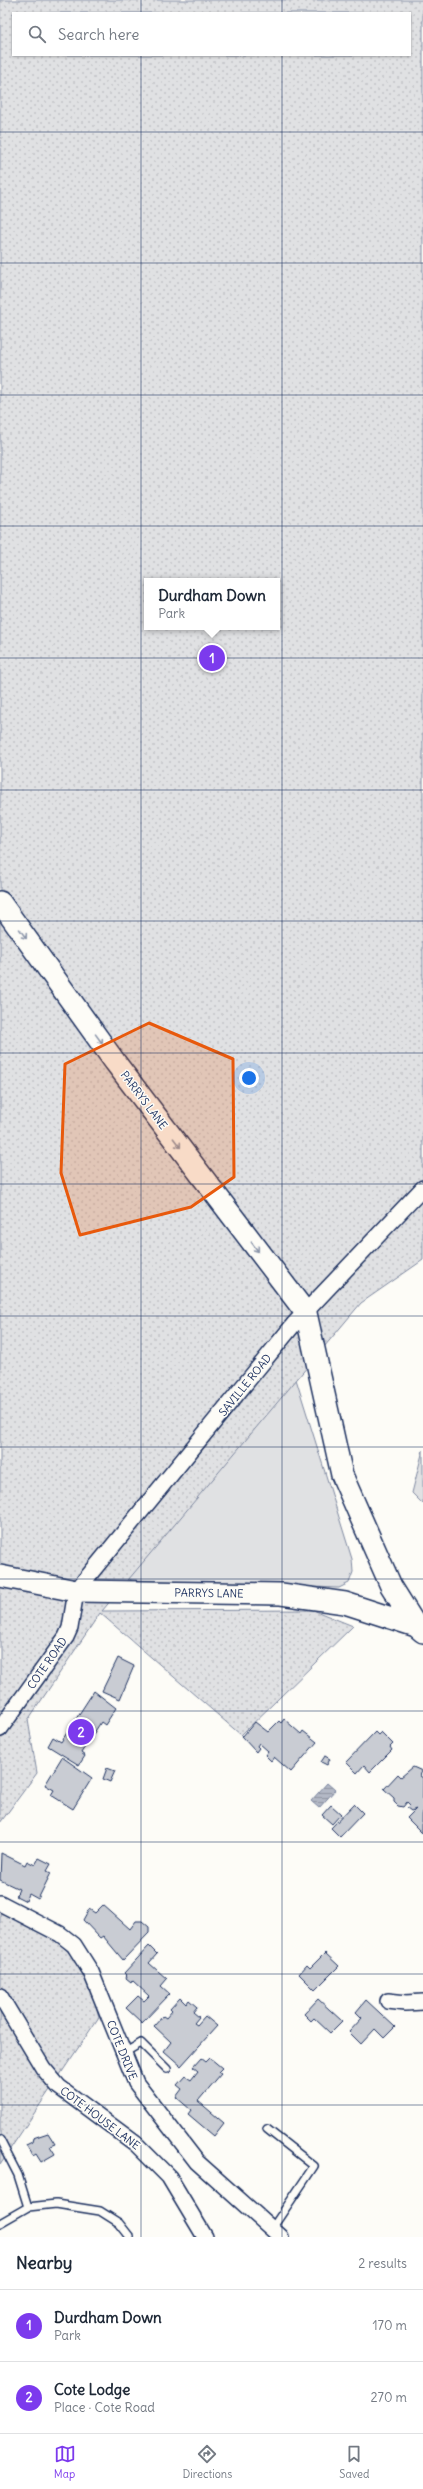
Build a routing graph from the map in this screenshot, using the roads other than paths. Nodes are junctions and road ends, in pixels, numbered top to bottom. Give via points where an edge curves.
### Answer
1 (0, 902) edge
2 (423, 1188) edge
3 (300, 1319) junction
4 (0, 1576) edge
5 (76, 1591) junction
6 (420, 1629) edge
7 (0, 1729) edge
8 (0, 1903) edge
9 (0, 1996) edge
10 (388, 2001) dead end
11 (423, 2002) edge
12 (124, 2053) junction
13 (167, 2069) dead end
14 (267, 2129) dead end
15 (0, 2140) edge
16 (28, 2207) junction
17 (0, 2223) edge
18 (276, 2234) edge
19 (130, 2237) edge
20 (205, 2237) edge

1 -> 3 main road, PARRYS LANE via 119,1067 292,1296
2 - 3 street, SAVILLE ROAD
3 - 5 street, SAVILLE ROAD
3 - 6 main road, PARRYS LANE via 342,1475 391,1586
4 - 5 main road, PARRYS LANE
5 - 6 main road, PARRYS LANE via 281,1594 345,1603
5 - 7 street, COTE ROAD via 66,1637
8 - 12 street, COTE DRIVE via 60,1934 74,1945 91,1972
9 - 20 street, COTE HOUSE LANE via 43,2068 59,2087 136,2144 169,2177
10 - 11 street
12 - 13 lane via 141,2043
12 - 18 street, COTE DRIVE via 136,2084 197,2162
14 - 18 lane via 314,2166
15 - 16 lane via 18,2176
16 - 17 lane
16 - 19 lane via 56,2204 100,2211 119,2223

